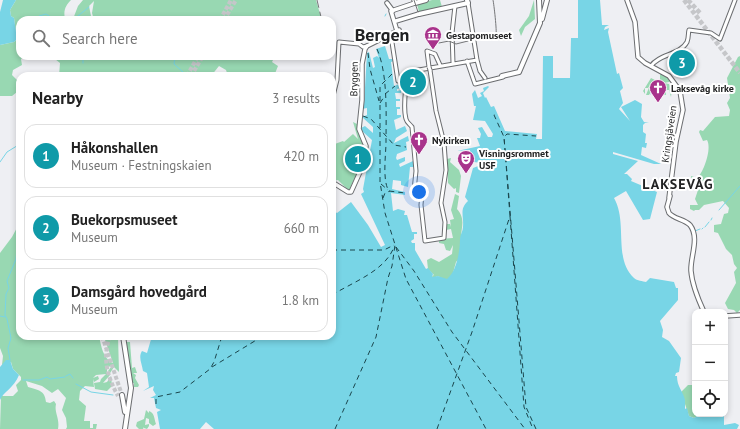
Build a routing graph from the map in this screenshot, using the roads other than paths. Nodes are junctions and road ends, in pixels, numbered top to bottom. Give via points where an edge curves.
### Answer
1 (426, 0) edge
2 (454, 0) edge
3 (626, 0) edge
4 (735, 0) edge
5 (415, 1) edge
6 (468, 1) edge
7 (539, 1) edge
8 (547, 1) edge
9 (386, 2) edge
10 (455, 6) junction
11 (392, 10) junction
12 (419, 14) joint
13 (542, 14) junction
14 (396, 21) junction
15 (398, 31) junction
16 (389, 37) junction
17 (365, 49) junction
18 (477, 60) junction
19 (467, 61) junction
20 (453, 63) junction
21 (442, 65) junction
22 (651, 66) junction
23 (415, 71) junction
24 (503, 76) junction
25 (485, 78) junction
26 (406, 82) junction
27 (478, 82) junction
28 (336, 85) edge
29 (336, 184) edge
30 (703, 309) edge
31 (740, 315) edge
32 (728, 316) edge
33 (124, 340) edge
34 (120, 395) tunnel mouth
35 (126, 429) edge

1 - 5 highway
2 - 10 highway
3 - 22 main road via 636,26 638,56
4 - 22 main road via 719,39 712,34 692,29 688,31 686,43
5 - 11 main road
6 - 10 highway
6 - 18 main road
7 - 13 highway
8 - 13 highway
9 - 11 main road
10 - 12 highway
10 - 20 main road
11 - 14 main road
11 - 15 main road
12 - 14 main road
13 - 24 highway via 519,72
14 - 15 main road
15 - 16 main road
16 - 17 main road
16 - 26 main road via 398,81
17 - 28 main road via 357,44 339,43
17 - 29 main road, Bryggen via 359,120 359,130 366,142 364,164 350,192
18 - 19 main road
18 - 25 main road
19 - 20 main road
19 - 27 main road via 475,84
20 - 21 main road
21 - 23 main road
21 - 26 main road via 435,53 427,50 438,122 444,142 446,170 441,202 445,238 425,241 422,193 414,191 416,167 412,127 406,120
22 - 30 main road, Kringsjåveien via 667,74 679,88 683,108 667,211 686,222 692,230 694,245 691,272
23 - 26 main road via 413,79
23 - 26 main road via 406,72
24 - 25 main road
24 - 27 main road
25 - 27 main road
31 - 32 main road
33 - 35 highway via 130,384
34 - 35 highway

